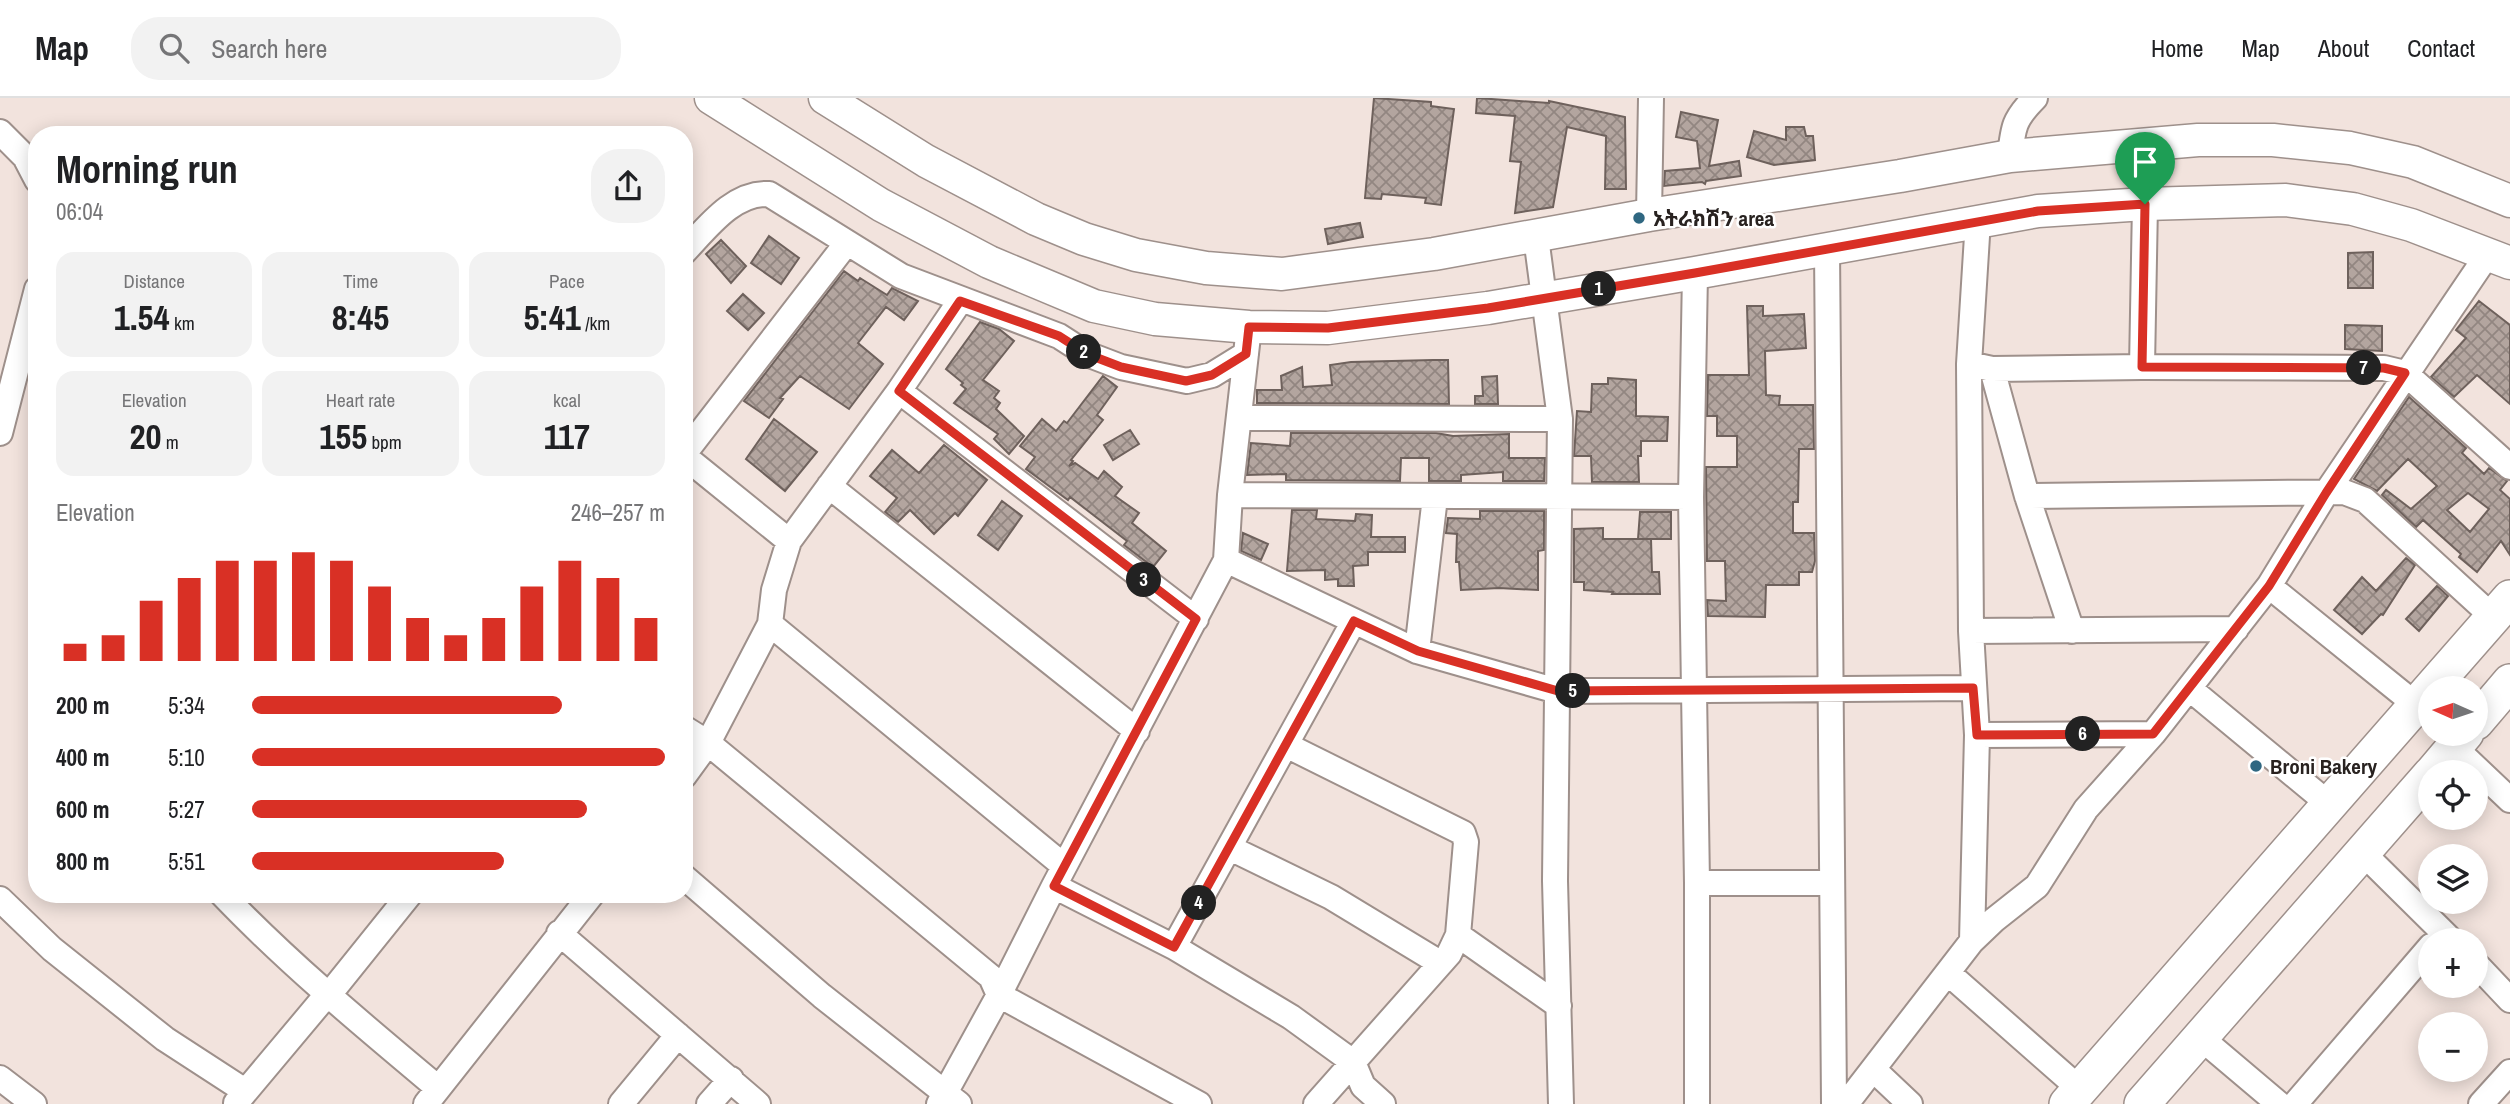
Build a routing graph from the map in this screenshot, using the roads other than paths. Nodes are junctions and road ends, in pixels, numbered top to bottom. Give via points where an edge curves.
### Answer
1 (711, 98) edge
2 (825, 98) edge
3 (1651, 98) edge
4 (2035, 98) edge
5 (0, 132) edge
6 (2010, 156) junction
7 (28, 163) edge
8 (2510, 201) edge
9 (2145, 204) junction
10 (1649, 215) junction
11 (1979, 220) junction
12 (1536, 237) junction
13 (693, 243) edge
14 (846, 244) junction
15 (1827, 249) junction
16 (2499, 259) edge
17 (1695, 273) junction
18 (1542, 299) junction
19 (960, 301) junction
20 (28, 324) edge
21 (1248, 341) junction
22 (1981, 367) junction
23 (2142, 367) junction
24 (2405, 373) junction
25 (899, 391) junction
26 (1238, 418) junction
27 (1560, 419) junction
28 (0, 433) edge
29 (693, 443) edge
30 (693, 462) edge
31 (2510, 467) edge
32 (829, 486) junction
33 (2326, 493) junction
34 (1230, 495) junction
35 (2027, 496) junction
36 (1435, 497) junction
37 (1691, 497) junction
38 (1561, 498) junction
39 (789, 541) junction
40 (1226, 560) junction
41 (2269, 586) junction
42 (2502, 608) edge
43 (1196, 619) junction
44 (1354, 621) junction
45 (770, 624) junction
46 (2236, 628) junction
47 (1971, 631) junction
48 (2072, 631) junction
49 (1418, 651) junction
50 (2510, 682) edge
51 (1973, 688) junction
52 (1695, 689) junction
53 (2190, 689) junction
54 (1830, 690) junction
55 (1558, 691) junction
56 (2415, 704) junction
57 (2488, 708) edge
58 (1137, 731) junction
59 (693, 734) edge
60 (2153, 734) junction
61 (1977, 735) junction
62 (708, 743) junction
63 (1286, 745) junction
64 (2446, 757) edge
65 (693, 764) edge
66 (2510, 800) edge
67 (2329, 804) junction
68 (1230, 848) junction
69 (2363, 853) junction
70 (1059, 876) junction
71 (1698, 883) junction
72 (1832, 883) junction
73 (693, 885) edge
74 (0, 899) edge
75 (231, 903) edge
76 (403, 903) edge
77 (584, 903) edge
78 (2430, 928) edge
79 (559, 933) junction
80 (1458, 936) junction
81 (1972, 941) junction
82 (1174, 947) junction
83 (1440, 963) junction
84 (2418, 964) edge
85 (1948, 973) junction
86 (2488, 977) edge
87 (999, 995) junction
88 (328, 996) junction
89 (2510, 1000) edge
90 (1559, 1006) junction
91 (678, 1035) junction
92 (2201, 1038) junction
93 (1353, 1062) junction
94 (1874, 1070) junction
95 (2510, 1072) edge
96 (0, 1078) edge
97 (731, 1080) junction
98 (432, 1096) edge
99 (2074, 1097) edge
100 (240, 1098) edge
101 (948, 1100) edge
102 (34, 1104) edge
103 (621, 1104) edge
104 (709, 1104) edge
105 (758, 1104) edge
106 (1199, 1104) edge
107 (1316, 1104) edge
108 (1383, 1104) edge
109 (1561, 1104) edge
110 (1697, 1104) edge
111 (1834, 1104) edge
112 (1846, 1104) edge
113 (1910, 1104) edge
114 (2142, 1104) edge
115 (2278, 1104) edge
116 (2295, 1104) edge
117 (2481, 1104) edge

1 - 21 main road via 881,205 989,262 1094,306
2 - 12 main road via 926,161 1036,219 1136,255 1206,268 1282,274
3 - 10 street
4 - 6 street via 2014,124
5 - 7 street
6 - 8 main road via 2198,140 2273,140 2350,148 2413,162
6 - 10 main road
9 - 11 main road
9 - 16 main road via 2286,200 2353,209 2411,225
9 - 23 street
10 - 12 main road
11 - 15 main road
11 - 22 street
12 - 18 street
13 - 14 street via 741,199 754,193 768,194
14 - 19 street via 901,276
14 - 29 street
15 - 17 main road
15 - 54 street
16 - 24 street
17 - 18 main road
17 - 37 street
18 - 21 main road
18 - 27 street
19 - 21 street via 1059,336 1087,354 1121,367 1186,381 1212,375
19 - 25 street
20 - 28 street
21 - 26 street
22 - 23 street
22 - 35 street
22 - 47 street
23 - 24 street via 2384,368
24 - 31 street
24 - 33 street
25 - 32 street
25 - 43 street
26 - 27 street
26 - 34 street
27 - 38 street
30 - 39 street
32 - 39 street
32 - 58 street
33 - 35 street
33 - 41 street
33 - 42 street via 2344,492 2365,500
34 - 36 street
34 - 40 street
35 - 48 street
36 - 38 street
36 - 49 street
37 - 38 street
37 - 52 street
38 - 55 street
39 - 45 street via 774,590
40 - 43 street
40 - 44 street
41 - 46 street
41 - 56 street
42 - 56 highway
43 - 58 street
44 - 49 street
44 - 63 street
45 - 62 street
45 - 70 street
46 - 48 street
46 - 53 street
47 - 48 street
47 - 51 street
49 - 55 street
50 - 57 highway
51 - 54 street
51 - 61 street
52 - 54 street
52 - 55 street
52 - 71 street
53 - 60 street
53 - 67 street
54 - 72 street
55 - 90 street via 1555,881
56 - 67 highway
58 - 70 street
59 - 62 street
60 - 61 street
60 - 81 street via 2086,809 2037,886
61 - 81 street
62 - 65 street
62 - 87 street via 992,976
63 - 68 street
63 - 80 street via 1463,833
64 - 66 street
64 - 69 highway
67 - 99 highway
68 - 82 street
68 - 83 street via 1331,897
69 - 78 street
69 - 92 highway
70 - 82 street
70 - 87 street
71 - 72 street
71 - 110 street
72 - 111 street
73 - 101 street
74 - 100 street via 52,949
75 - 88 street
76 - 88 street
77 - 79 street
79 - 91 street
79 - 98 street
80 - 83 street
80 - 90 street
81 - 85 street
82 - 93 street via 1291,1017
83 - 93 street
84 - 116 street
85 - 94 street
85 - 99 street
86 - 89 street
87 - 101 street
87 - 106 street
88 - 98 street
88 - 100 street
90 - 109 street
91 - 97 street
91 - 103 street
92 - 114 highway
92 - 115 street
93 - 107 street
93 - 108 street via 1363,1086
94 - 112 street
94 - 113 street
95 - 117 street
96 - 102 street
97 - 104 street
97 - 105 street

